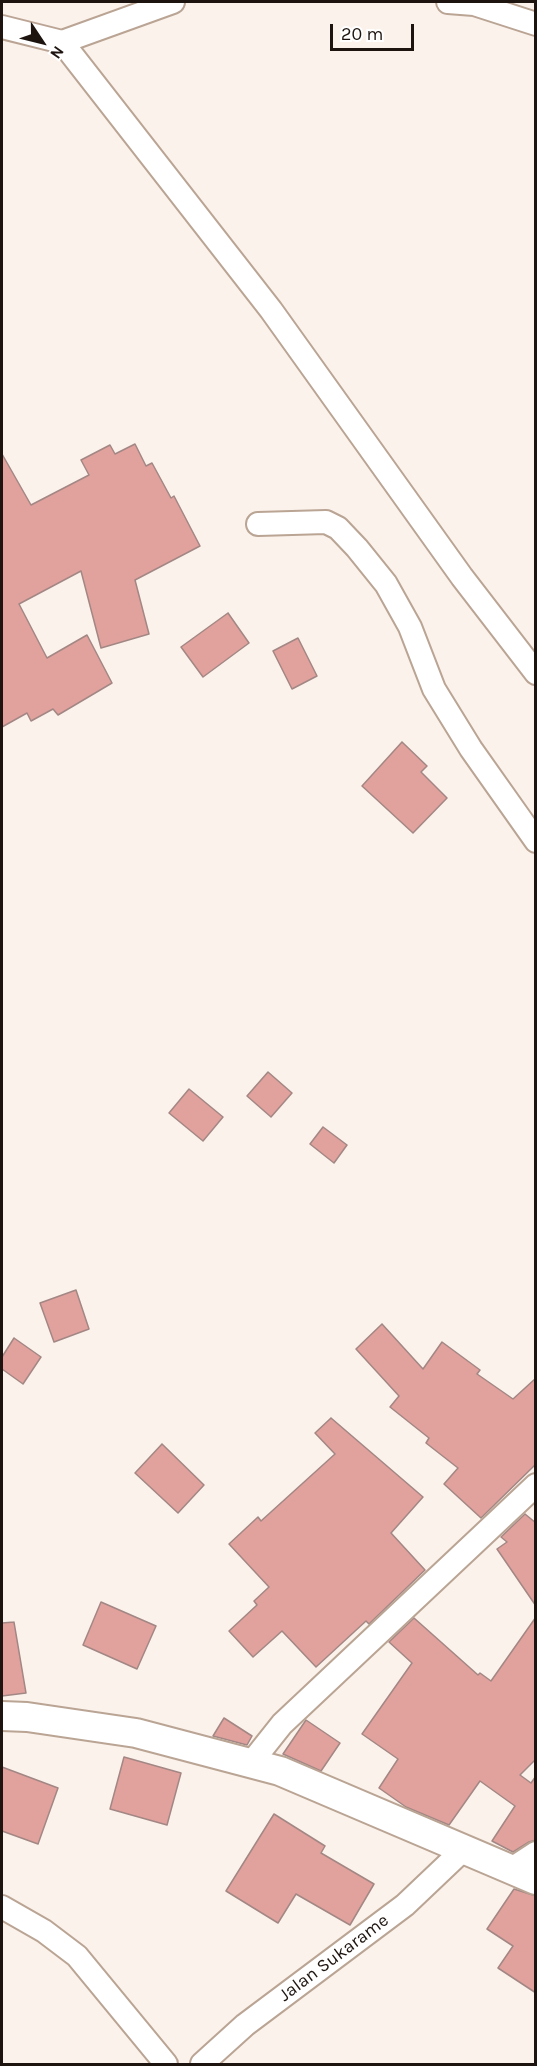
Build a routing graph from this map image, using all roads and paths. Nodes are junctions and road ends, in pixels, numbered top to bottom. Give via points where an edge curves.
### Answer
1 (173, 2) edge
2 (448, 2) edge
3 (536, 24) edge
4 (2, 27) edge
5 (62, 42) junction
6 (258, 524) dead end
7 (536, 673) edge
8 (536, 841) edge
9 (536, 1485) edge
10 (2, 1716) edge
11 (251, 1763) junction
12 (464, 1849) junction
13 (536, 1853) edge
14 (523, 1875) edge
15 (2, 1907) edge
16 (166, 2064) edge
17 (202, 2064) edge

1 - 5 street
2 - 3 street via 474,4
4 - 5 street
5 - 7 street via 271,310 462,577
6 - 8 street via 326,522 338,528 357,548 386,584 410,627 440,699
9 - 11 street via 282,1725
10 - 11 street via 136,1733
11 - 12 street via 280,1770
12 - 14 street
12 - 17 street, Jalan Sukarame via 405,1905 245,2025
13 - 14 street
15 - 16 street via 44,1930 77,1956

